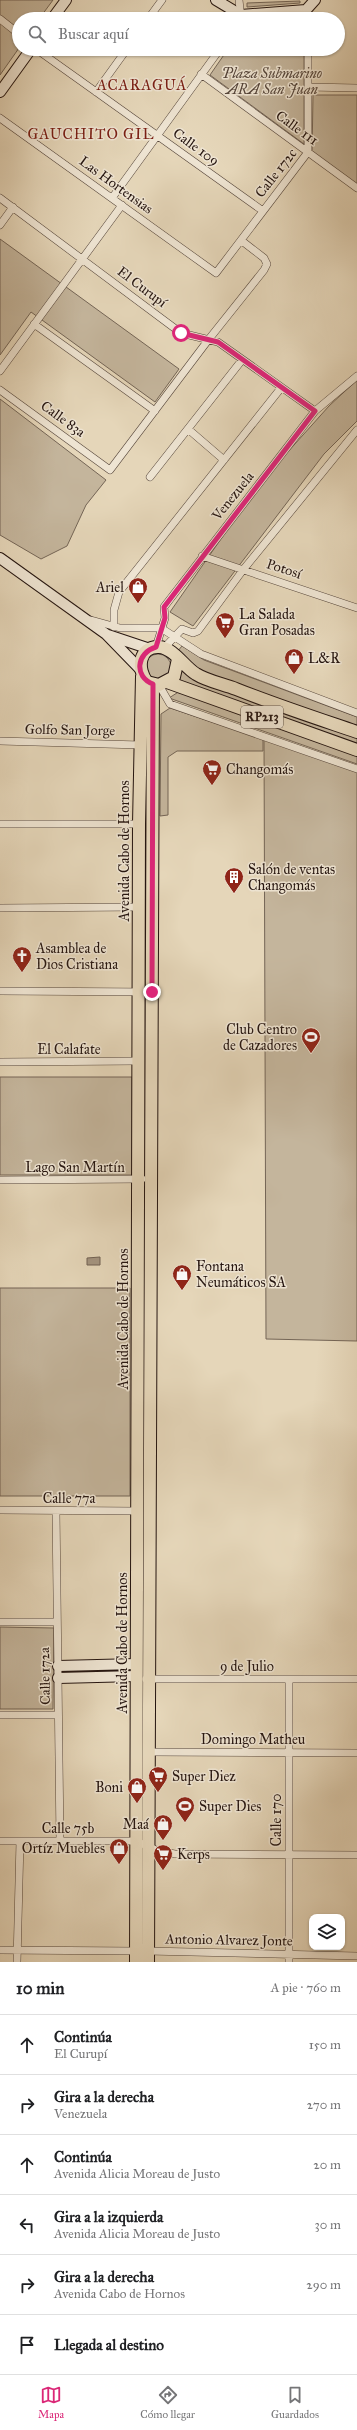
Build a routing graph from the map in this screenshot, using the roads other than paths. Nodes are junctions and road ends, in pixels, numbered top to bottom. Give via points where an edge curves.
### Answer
1 (66, 0) edge
2 (162, 0) edge
3 (216, 0) edge
4 (239, 0) edge
5 (315, 0) edge
6 (57, 12) edge
7 (153, 12) edge
8 (234, 12) edge
9 (240, 12) edge
10 (308, 12) edge
11 (0, 19) edge
12 (12, 28) edge
13 (26, 56) edge
14 (46, 56) edge
15 (122, 56) edge
16 (215, 56) edge
17 (308, 56) edge
18 (201, 74) junction
19 (309, 87) junction
20 (357, 88) edge
21 (0, 92) edge
22 (96, 92) junction
23 (0, 118) edge
24 (157, 136) junction
25 (308, 152) junction
26 (357, 188) edge
27 (0, 198) edge
28 (112, 198) junction
29 (122, 205) junction
30 (13, 207) junction
31 (263, 211) junction
32 (0, 225) edge
33 (242, 241) junction
34 (82, 259) junction
35 (216, 273) joint
36 (34, 324) junction
37 (209, 339) junction
38 (0, 357) edge
39 (242, 360) junction
40 (7, 362) junction
41 (0, 371) edge
42 (357, 376) edge
43 (281, 388) junction
44 (0, 390) edge
45 (155, 411) junction
46 (315, 411) junction
47 (188, 429) junction
48 (357, 430) edge
49 (224, 460) junction
50 (150, 477) dead end
51 (202, 556) junction
52 (0, 558) edge
53 (243, 570) junction
54 (357, 608) edge
55 (80, 616) junction
56 (114, 627) junction
57 (161, 628) junction
58 (106, 634) junction
59 (174, 636) junction
60 (157, 648) junction
61 (178, 659) junction
62 (141, 672) junction
63 (160, 684) junction
64 (357, 713) edge
65 (357, 732) edge
66 (0, 741) edge
67 (140, 745) junction
68 (357, 750) edge
69 (357, 769) edge
70 (0, 824) edge
71 (139, 824) junction
72 (139, 907) junction
73 (0, 908) edge
74 (0, 991) edge
75 (139, 992) junction
76 (152, 992) junction
77 (0, 1062) edge
78 (138, 1062) junction
79 (138, 1179) junction
80 (151, 1179) junction
81 (0, 1180) edge
82 (0, 1510) edge
83 (56, 1511) junction
84 (137, 1511) junction
85 (0, 1622) edge
86 (57, 1622) junction
87 (58, 1666) junction
88 (136, 1673) junction
89 (58, 1678) junction
90 (150, 1679) junction
91 (289, 1679) junction
92 (357, 1679) edge
93 (0, 1715) edge
94 (58, 1715) junction
95 (149, 1752) junction
96 (289, 1752) junction
97 (357, 1752) edge
98 (0, 1841) edge
99 (20, 1841) junction
100 (60, 1841) junction
101 (136, 1841) junction
102 (149, 1848) junction
103 (289, 1855) junction
104 (357, 1855) edge
105 (0, 1950) edge
106 (18, 1950) junction
107 (136, 1956) edge
108 (357, 1956) edge
109 (148, 1957) edge
110 (289, 1958) edge
111 (18, 1962) edge

1 - 6 main road
2 - 7 street
3 - 8 main road
4 - 9 street
5 - 10 main road
11 - 12 street
13 - 21 main road
14 - 22 street, Calle 109
15 - 22 street
16 - 18 street
17 - 19 street, Calle 172c
18 - 24 street
18 - 25 street, Calle 111
19 - 20 street
19 - 25 street, Calle 172c
22 - 24 street, Calle 109
23 - 28 street, Las Hortensias
24 - 28 street
24 - 31 street, Calle 109
25 - 26 street, Calle 111
25 - 31 street, Calle 172c
27 - 30 street, El Curupí
28 - 29 street, Las Hortensias
29 - 34 street
29 - 35 street, Las Hortensias
30 - 32 street
30 - 34 street, El Curupí
31 - 33 street, Calle 172c
33 - 35 street, Calle 172c
33 - 37 street via 264,258 267,264
34 - 36 street
34 - 37 street, El Curupí via 181,333
36 - 40 street
36 - 45 street
37 - 39 street, El Curupí via 218,342
37 - 45 street
38 - 40 street
39 - 43 street, El Curupí
39 - 47 street
40 - 41 street
42 - 46 street, Venezuela
43 - 46 street, El Curupí
43 - 49 street
44 - 45 street, Calle 83a via 110,470
46 - 51 street, Venezuela
47 - 49 street
47 - 50 street
48 - 53 street
49 - 56 street via 119,592 114,610
51 - 53 street, Potosí
51 - 57 street, Venezuela via 164,607 165,618
52 - 55 main road, RP213
53 - 54 street, Potosí
53 - 59 street via 198,631 193,633 182,629
55 - 56 street
55 - 58 main road, RP213
56 - 57 street
57 - 59 street
57 - 60 street, Venezuela
58 - 60 main road, RP213
58 - 62 main road, RP213
59 - 60 street
59 - 64 street via 201,654
60 - 61 main road, RP213
60 - 62 main road via 142,657
61 - 63 main road via 174,677
61 - 65 main road, RP213 via 195,674
62 - 63 main road, RP213 via 147,682
62 - 67 main road, Avenida Cabo de Hornos
63 - 68 main road, RP213
63 - 69 street via 170,704
63 - 76 main road, Avenida Cabo de Hornos
66 - 67 street, Golfo San Jorge
67 - 71 main road, Avenida Cabo de Hornos
70 - 71 street
71 - 72 main road, Avenida Cabo de Hornos
72 - 73 street
72 - 75 main road, Avenida Cabo de Hornos
74 - 75 street
75 - 76 street
75 - 78 main road, Avenida Cabo de Hornos
76 - 80 main road, Avenida Cabo de Hornos
77 - 78 street, El Calafate
78 - 79 main road, Avenida Cabo de Hornos
79 - 80 street, Lago San Martín
79 - 81 street, Lago San Martín
79 - 84 main road, Avenida Cabo de Hornos
80 - 90 main road, Avenida Cabo de Hornos
82 - 83 street, Calle 77a
83 - 84 street, Calle 77a
83 - 86 street, Calle 172a
84 - 88 main road, Avenida Cabo de Hornos
85 - 86 street
86 - 87 street, Calle 172a
87 - 88 main road
87 - 89 street, Calle 172a
88 - 89 main road
88 - 90 street, 9 de Julio
88 - 101 main road, Avenida Cabo de Hornos
89 - 94 street, Calle 172a
90 - 91 street, 9 de Julio
90 - 95 main road, Avenida Cabo de Hornos
91 - 92 street, 9 de Julio
91 - 96 street, Calle 170
93 - 94 street
94 - 100 street, Calle 172a
95 - 96 street, Domingo Matheu
95 - 102 main road, Avenida Cabo de Hornos
96 - 97 street, Domingo Matheu
96 - 103 street, Calle 170
98 - 99 street, Calle 75b
99 - 100 street, Calle 75b
99 - 106 street
100 - 101 street, Calle 75b
101 - 102 street
101 - 107 main road, Avenida Cabo de Hornos
102 - 103 street via 175,1854
102 - 109 main road, Avenida Cabo de Hornos
103 - 104 street
103 - 110 street, Calle 170
105 - 106 street
106 - 107 street
106 - 111 street
108 - 110 street, Antonio Alvarez Jonte
109 - 110 street, Antonio Alvarez Jonte

